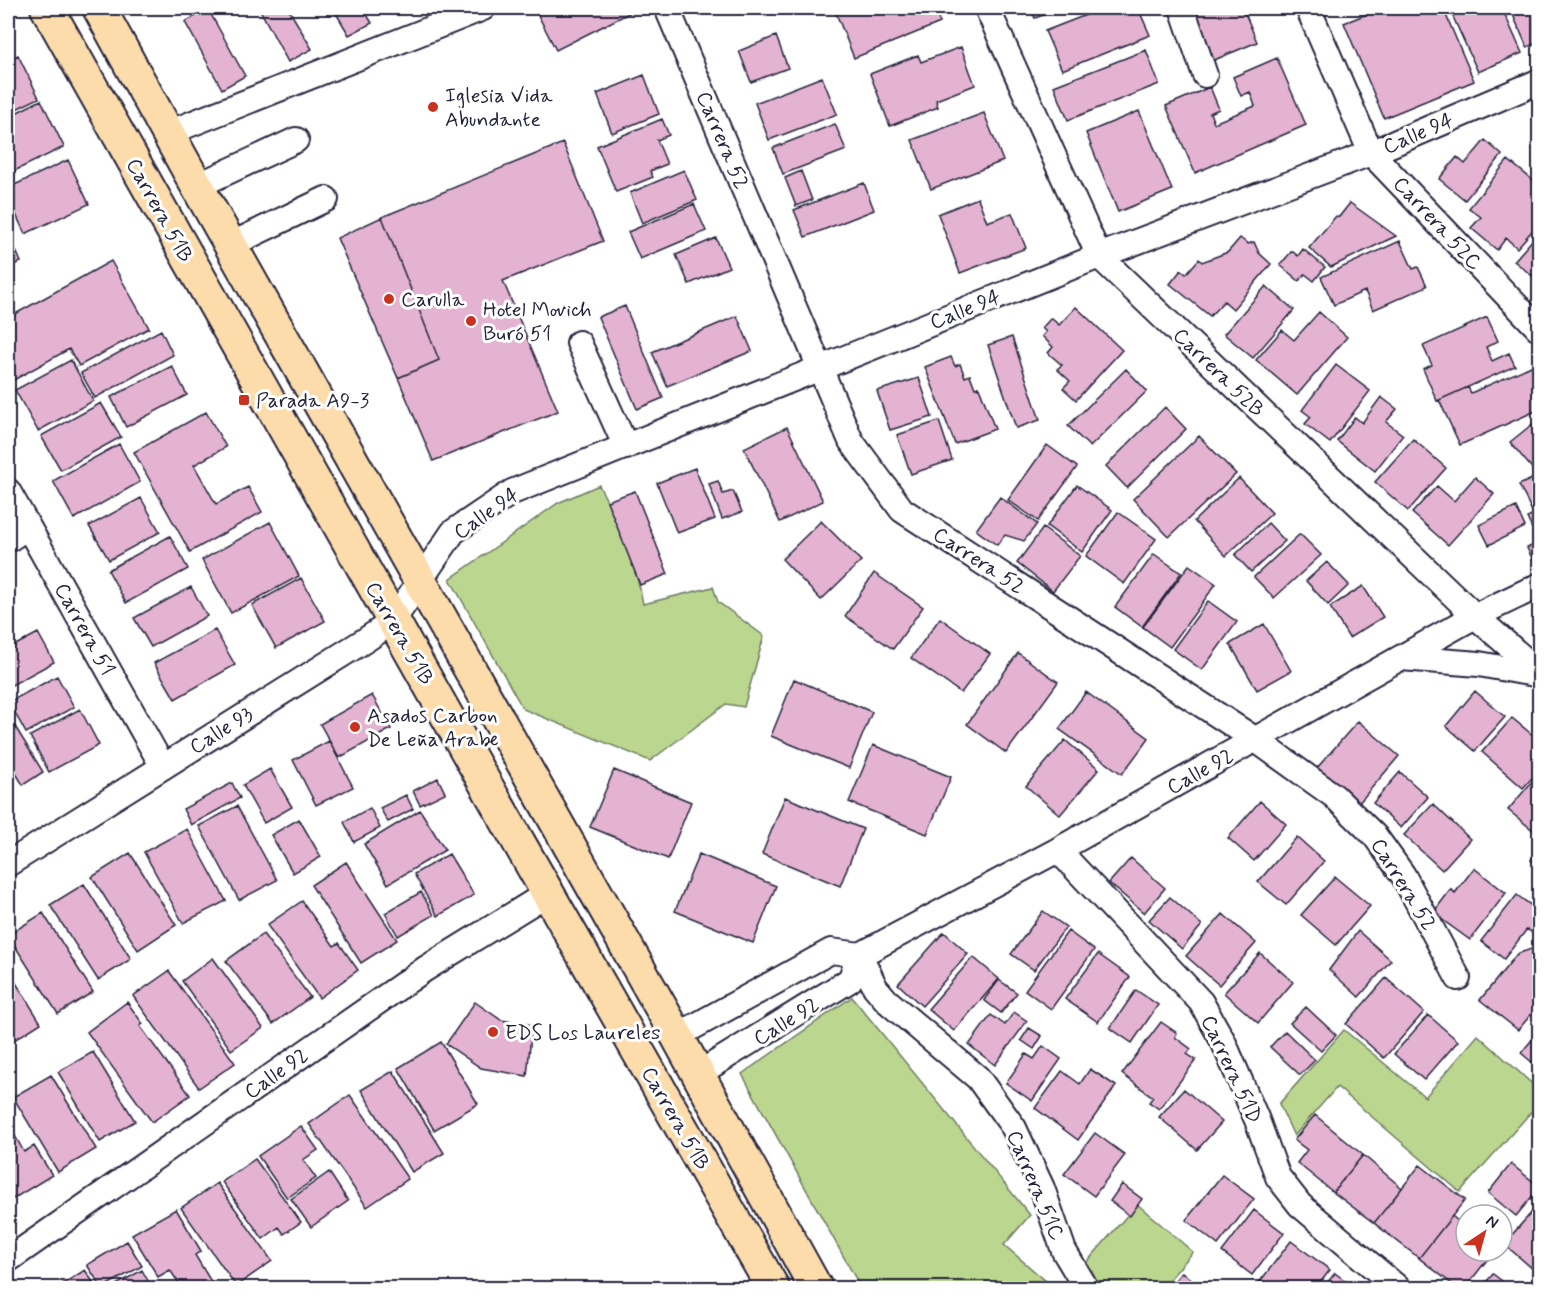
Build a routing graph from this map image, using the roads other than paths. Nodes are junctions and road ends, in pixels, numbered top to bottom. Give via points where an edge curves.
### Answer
1 (47, 8) edge
2 (99, 8) edge
3 (483, 8) edge
4 (667, 8) edge
5 (987, 8) edge
6 (1182, 8) edge
7 (1308, 8) edge
8 (1205, 75) dead end
9 (1539, 81) edge
10 (168, 133) junction
11 (296, 140) dead end
12 (1371, 153) junction
13 (197, 186) junction
14 (326, 199) dead end
15 (230, 244) junction
16 (1099, 256) junction
17 (1539, 330) edge
18 (579, 343) dead end
19 (819, 368) junction
20 (626, 447) junction
21 (8, 491) edge
22 (27, 526) junction
23 (8, 540) edge
24 (419, 580) junction
25 (1539, 585) edge
26 (1475, 616) junction
27 (392, 622) junction
28 (1401, 658) junction
29 (1539, 674) edge
30 (1256, 740) junction
31 (162, 767) junction
32 (1058, 850) junction
33 (8, 864) edge
34 (548, 893) junction
35 (860, 955) junction
36 (1458, 978) dead end
37 (677, 1036) junction
38 (698, 1074) junction
39 (8, 1260) edge
40 (773, 1288) edge
41 (816, 1288) edge
42 (1086, 1288) edge
43 (1398, 1288) edge

1 - 27 main road, Carrera 51B
2 - 10 main road, Carrera 51B
3 - 10 street
4 - 19 street, Carrera 52
5 - 16 street, Carrera 52B
6 - 8 street
7 - 12 street, Carrera 52C
9 - 12 street, Calle 94
10 - 13 main road, Carrera 51B
11 - 13 street
12 - 16 street, Calle 94
12 - 17 street, Carrera 52C
13 - 15 main road, Carrera 51B
14 - 15 street
15 - 24 main road, Carrera 51B
16 - 19 street, Calle 94
16 - 26 street, Carrera 52B
18 - 20 street
19 - 20 street, Calle 94
19 - 30 street, Carrera 52 via 851,441 902,510
20 - 24 street, Calle 94 via 512,492 453,532
21 - 22 street, Carrera 51
22 - 23 street
22 - 31 street, Carrera 51
24 - 27 street, Calle 93
24 - 37 main road, Carrera 51B
25 - 26 street, Calle 92
26 - 28 street, Calle 92
26 - 29 street, Carrera 52B
27 - 31 street, Calle 93
27 - 34 main road, Carrera 51B
28 - 29 street via 1479,664
28 - 30 street, Calle 92
30 - 32 street, Calle 92
30 - 36 street, Carrera 52 via 1334,796 1375,836 1403,875
31 - 33 street, Calle 93
32 - 35 street, Calle 92
32 - 43 street, Carrera 51D via 1202,1002 1257,1120 1278,1177 1300,1205
34 - 39 street, Calle 92 via 425,969
34 - 40 main road, Carrera 51B
35 - 37 street, Calle 92 via 831,951
35 - 38 street, Calle 92 via 850,980
35 - 42 street, Carrera 51C via 875,987 887,1001 978,1078 1014,1128 1042,1188 1064,1251
37 - 38 main road, Carrera 51B
38 - 41 main road, Carrera 51B

